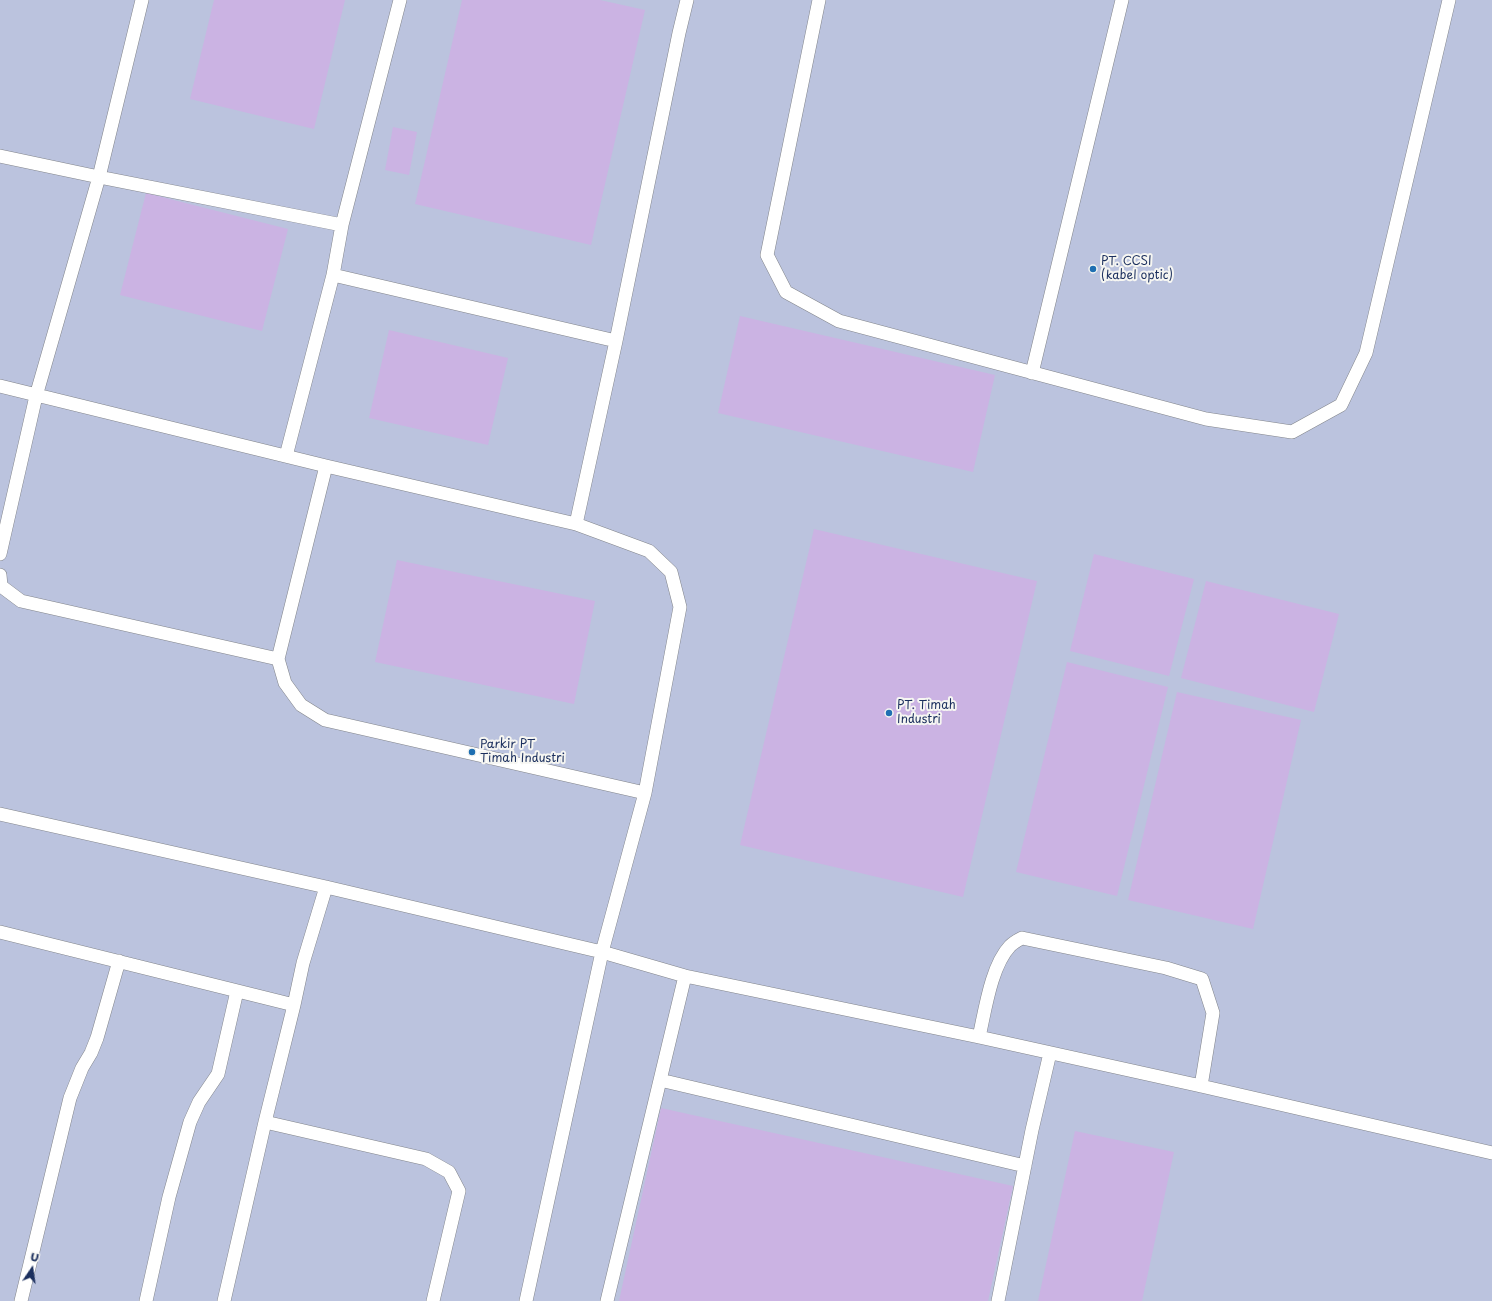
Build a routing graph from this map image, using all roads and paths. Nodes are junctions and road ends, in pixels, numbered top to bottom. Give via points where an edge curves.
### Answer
1 (142, 0) edge
2 (400, 0) edge
3 (687, 0) edge
4 (819, 0) edge
5 (1122, 0) edge
6 (1449, 0) edge
7 (0, 156) edge
8 (99, 177) junction
9 (342, 225) junction
10 (333, 275) junction
11 (616, 341) junction
12 (1032, 373) junction
13 (0, 386) edge
14 (36, 396) junction
15 (286, 456) junction
16 (326, 466) junction
17 (576, 524) junction
18 (0, 554) edge
19 (0, 575) edge
20 (278, 659) junction
21 (645, 793) junction
22 (0, 814) edge
23 (326, 887) junction
24 (0, 932) edge
25 (602, 952) junction
26 (119, 961) junction
27 (685, 976) junction
28 (236, 991) junction
29 (294, 1005) junction
30 (978, 1037) junction
31 (1050, 1053) junction
32 (660, 1080) junction
33 (1201, 1086) junction
34 (265, 1122) junction
35 (1492, 1153) edge
36 (1025, 1166) junction
37 (21, 1301) edge
38 (146, 1301) edge
39 (224, 1301) edge
40 (433, 1301) edge
41 (526, 1301) edge
42 (607, 1301) edge
43 (998, 1301) edge

1 - 8 lane
2 - 9 lane
3 - 11 lane
4 - 12 lane via 767,255 786,292 839,321
5 - 12 lane
6 - 12 lane via 1366,353 1341,405 1292,432 1206,419
7 - 8 lane
8 - 9 lane
8 - 14 lane
9 - 10 lane
10 - 11 lane
10 - 15 lane
11 - 17 lane
13 - 14 lane
14 - 15 lane
14 - 18 lane
15 - 16 lane
16 - 17 lane
16 - 20 lane
17 - 21 lane via 649,551 671,572 680,607
19 - 20 lane via 1,586 21,601
20 - 21 lane via 286,683 301,705 325,720
21 - 25 lane
22 - 23 lane
23 - 25 lane
23 - 29 lane via 303,963
24 - 26 lane
25 - 27 lane
25 - 41 lane
26 - 28 lane
26 - 37 lane via 97,1038 70,1098
27 - 30 lane
27 - 32 lane
28 - 29 lane
28 - 38 lane via 218,1074 199,1102 188,1130 169,1197
29 - 34 lane
30 - 31 lane
30 - 33 lane via 1001,958 1010,945 1022,938 1166,968 1202,979 1213,1013
31 - 33 lane
31 - 36 lane
32 - 36 lane
32 - 42 lane
33 - 35 lane
34 - 39 lane
34 - 40 lane via 426,1158 449,1172 459,1191
36 - 43 lane

